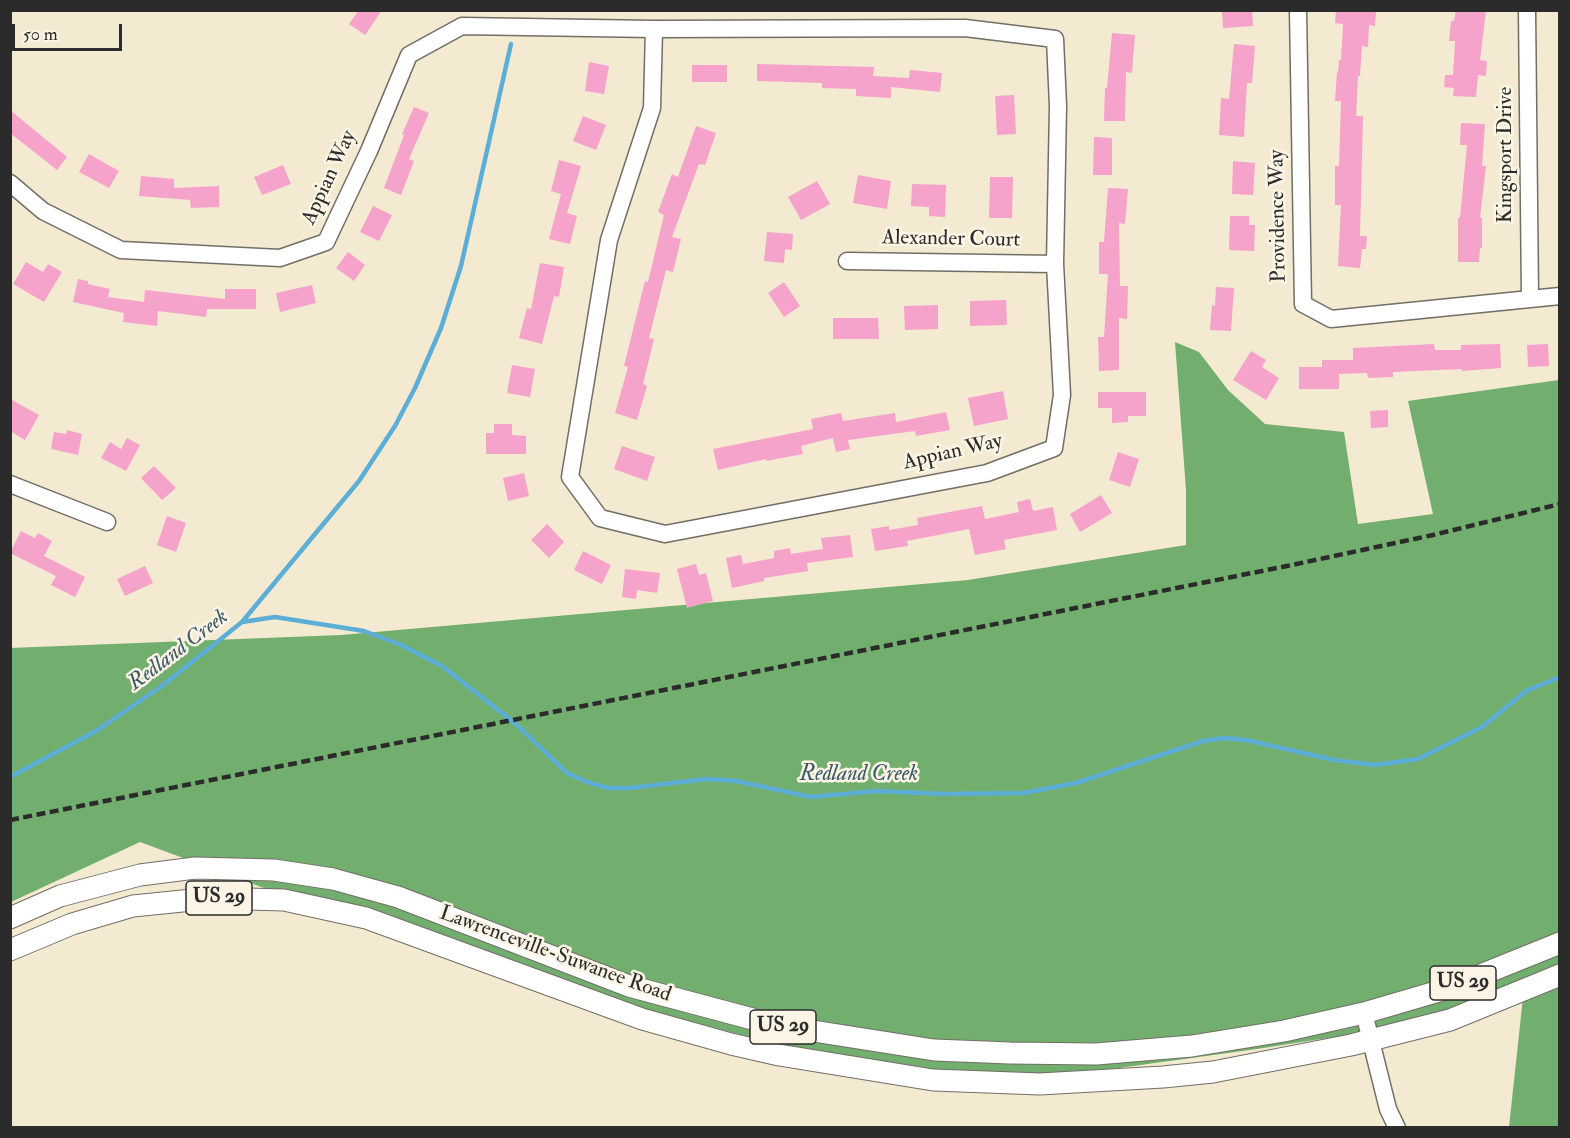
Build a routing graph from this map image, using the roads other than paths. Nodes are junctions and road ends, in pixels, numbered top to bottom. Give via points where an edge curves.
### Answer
1 (1298, 10) edge
2 (1527, 10) edge
3 (654, 29) junction
4 (10, 183) edge
5 (847, 261) dead end
6 (1055, 264) junction
7 (1560, 296) edge
8 (1530, 298) junction
9 (10, 484) edge
10 (107, 522) dead end
11 (60, 896) junction
12 (10, 918) edge
13 (72, 924) junction
14 (514, 942) junction
15 (1560, 943) edge
16 (10, 950) edge
17 (505, 969) junction
18 (1560, 975) edge
19 (1364, 1013) junction
20 (1370, 1041) junction
21 (934, 1050) junction
22 (933, 1080) junction
23 (1397, 1128) edge

1 - 8 street, Providence Way via 1303,304 1331,319
2 - 8 street, Kingsport Drive
3 - 4 street, Appian Way via 462,26 409,55 326,242 280,258 122,250 43,211
3 - 6 street, Appian Way via 965,28 1055,39
3 - 6 street, Appian Way via 652,108 609,240 570,477 600,518 665,534 987,473 1054,448 1062,395
5 - 6 street, Alexander Court
7 - 8 street, Providence Way
9 - 10 street
11 - 12 main road, Lawrenceville-Suwanee Road / US 29
11 - 13 main road
11 - 14 main road, Lawrenceville-Suwanee Road / US 29 via 166,870 274,870 333,879 398,897
13 - 16 main road, Lawrenceville-Suwanee Road / US 29
13 - 17 main road, Lawrenceville-Suwanee Road / US 29 via 134,906 212,898 284,900 366,918
14 - 17 main road
14 - 21 main road, Lawrenceville-Suwanee Road / US 29 via 629,986 775,1025
15 - 19 main road, Lawrenceville-Suwanee Road / US 29 via 1446,989
17 - 22 main road, Lawrenceville-Suwanee Road / US 29 via 642,1019 731,1044
18 - 20 main road, Lawrenceville-Suwanee Road / US 29 via 1450,1020
19 - 20 street
19 - 21 main road, Lawrenceville-Suwanee Road / US 29 via 1192,1046 1096,1053
20 - 22 main road, Lawrenceville-Suwanee Road / US 29 via 1226,1070 1163,1077 1040,1084
20 - 23 street
21 - 22 main road

